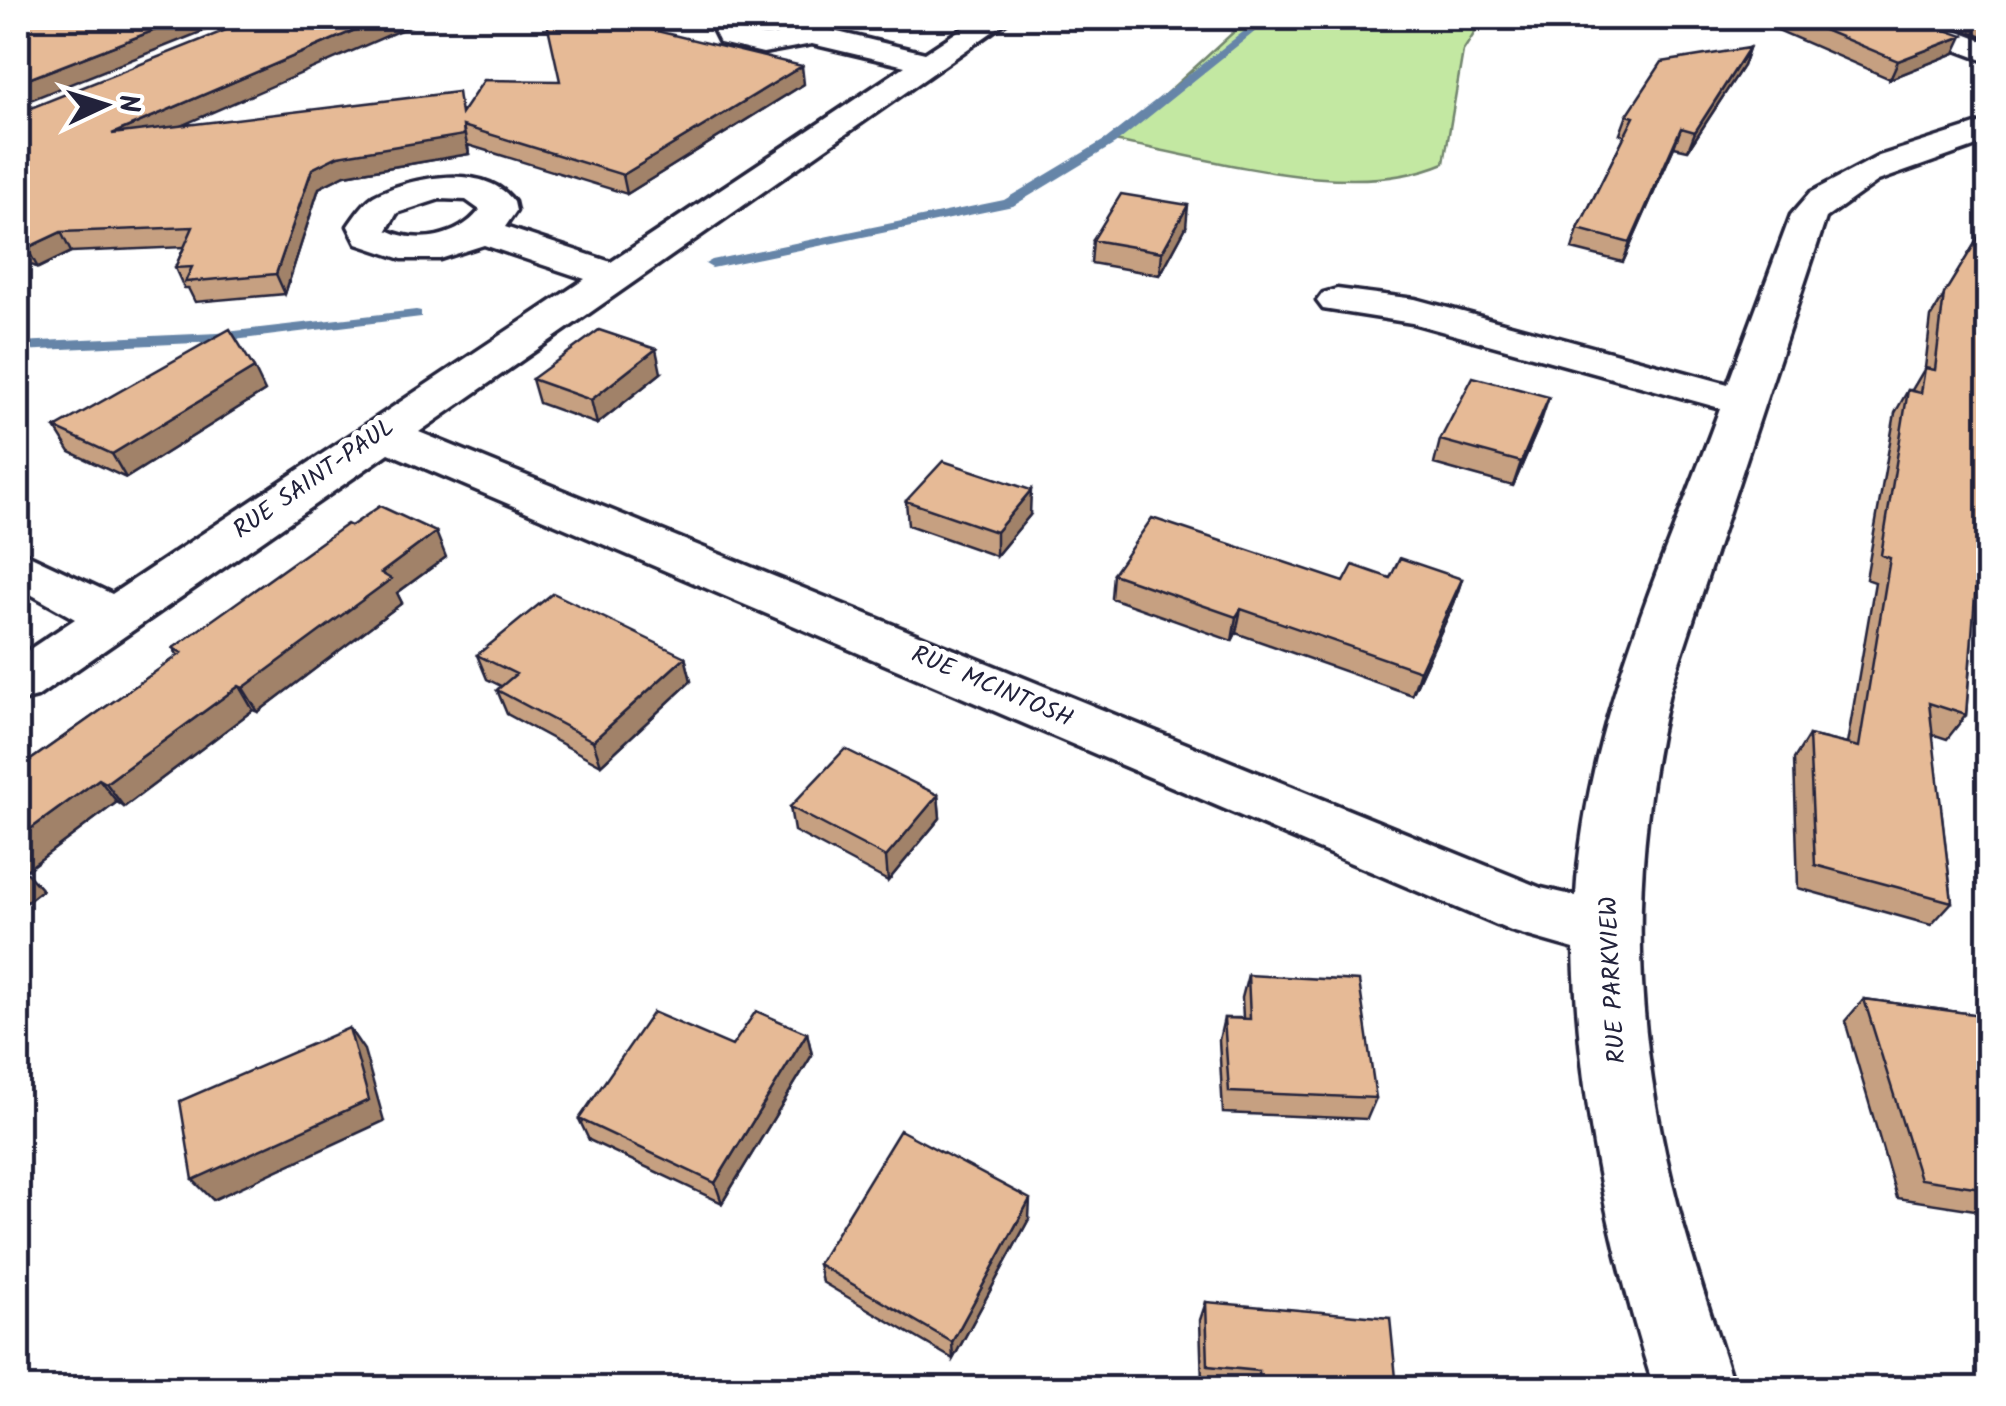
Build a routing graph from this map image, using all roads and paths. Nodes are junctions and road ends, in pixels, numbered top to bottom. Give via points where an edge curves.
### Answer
1 (736, 18) edge
2 (997, 18) edge
3 (1898, 18) edge
4 (811, 26) edge
5 (1988, 53) edge
6 (929, 63) junction
7 (1986, 134) edge
8 (481, 232) dead end
9 (611, 276) junction
10 (1337, 302) dead end
11 (1742, 401) junction
12 (381, 432) junction
13 (18, 566) edge
14 (113, 617) junction
15 (18, 682) edge
16 (1606, 930) junction
17 (1694, 1388) edge

1 - 4 street via 726,31 741,41 786,42
2 - 6 street, RUE SAINT-PAUL
3 - 5 street
4 - 6 street
6 - 9 street, RUE SAINT-PAUL
7 - 11 street, RUE PARKVIEW via 1850,181 1816,205
8 - 9 street
9 - 12 street, RUE SAINT-PAUL
10 - 11 street via 1415,311
11 - 16 street, RUE PARKVIEW via 1625,759
12 - 14 street, RUE SAINT-PAUL
12 - 16 street, RUE MCINTOSH via 1514,904
13 - 14 street
14 - 15 street, RUE SAINT-PAUL
16 - 17 street, RUE PARKVIEW via 1620,1097 1634,1171

